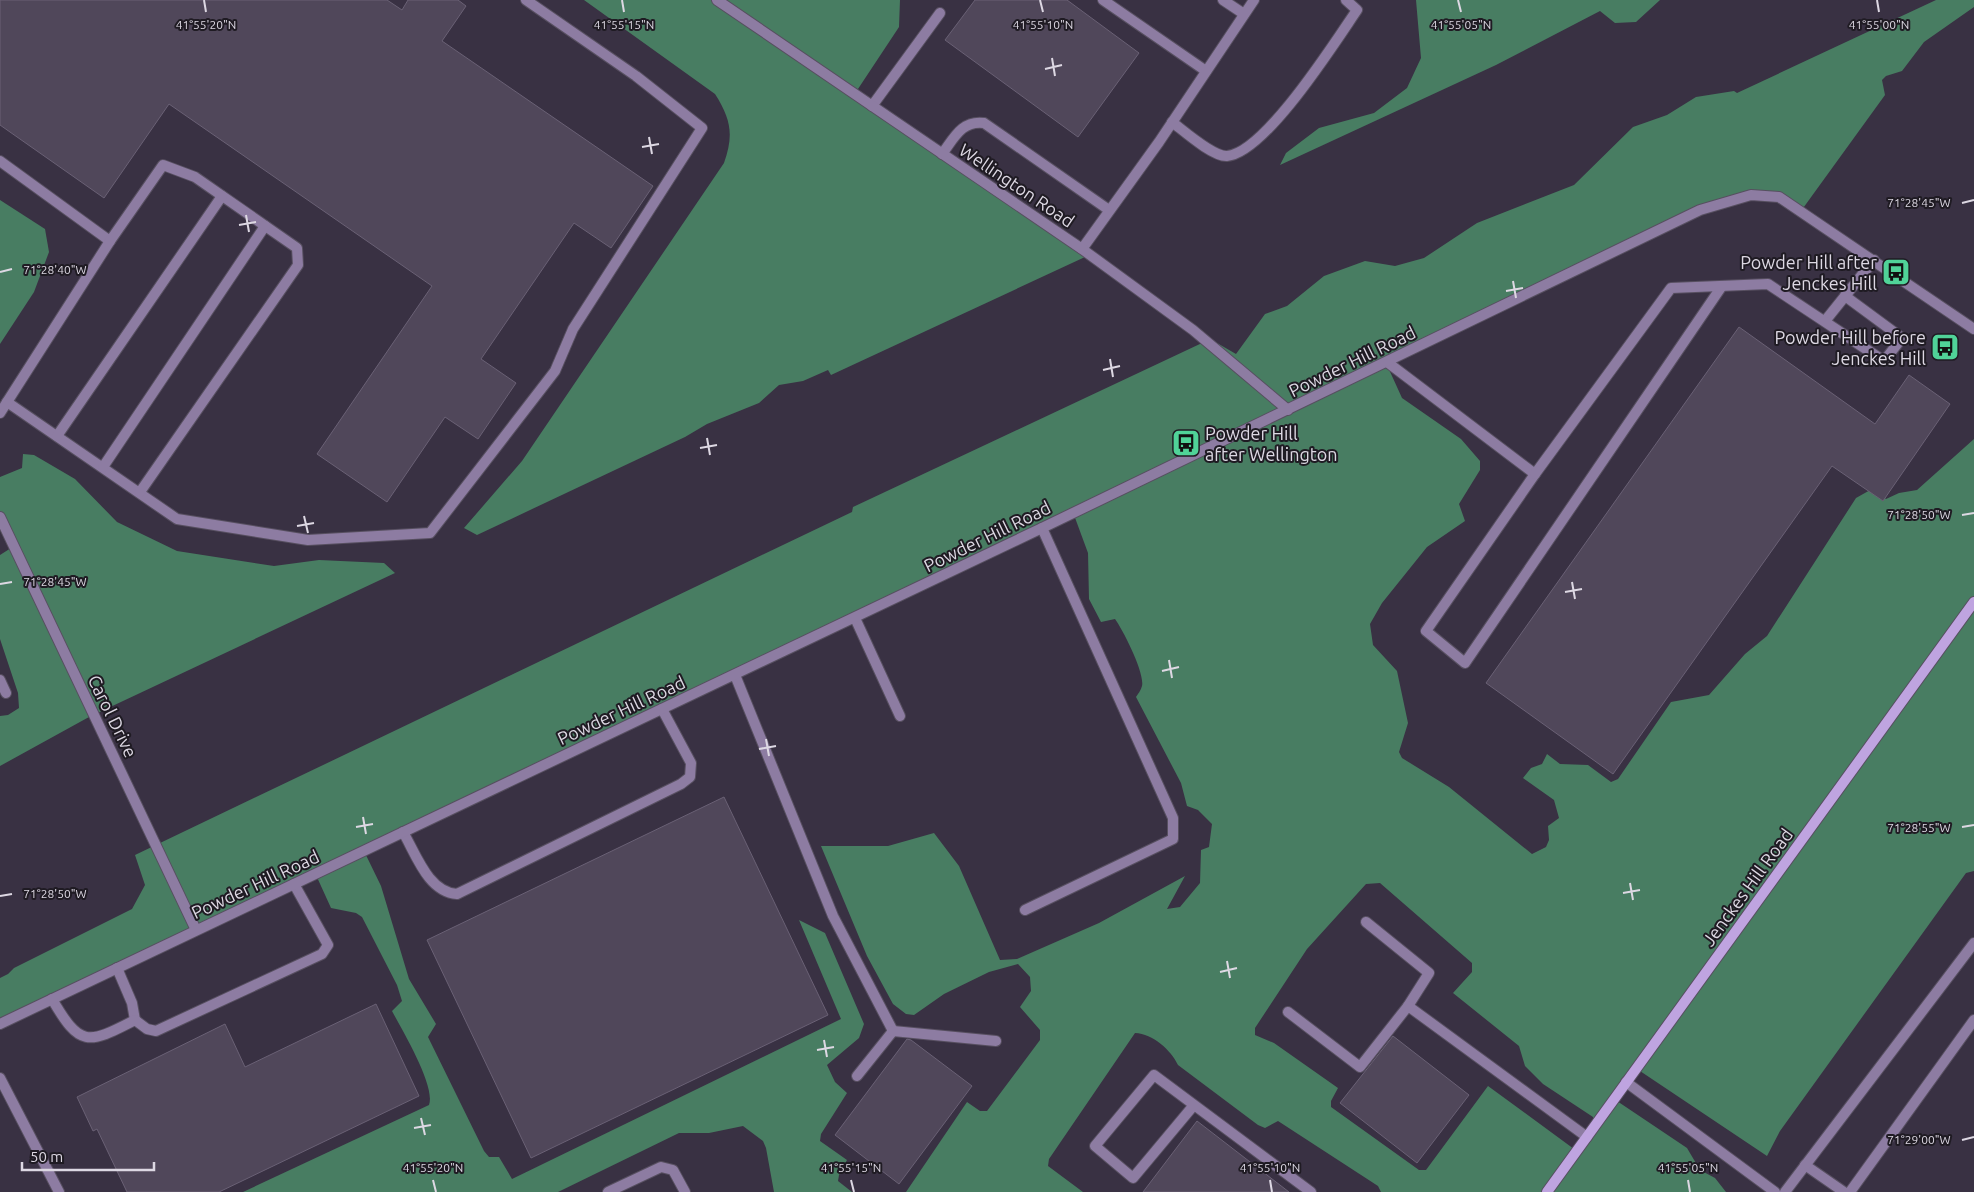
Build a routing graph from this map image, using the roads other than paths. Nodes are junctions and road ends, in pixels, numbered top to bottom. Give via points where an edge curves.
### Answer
1 (526, 0) edge
2 (717, 0) edge
3 (1102, 0) edge
4 (1223, 0) edge
5 (1254, 0) edge
6 (1346, 0) edge
7 (940, 13) dead end
8 (1244, 14) junction
9 (1206, 72) junction
10 (872, 106) junction
11 (1172, 122) junction
12 (942, 154) junction
13 (0, 161) edge
14 (222, 196) junction
15 (1110, 210) junction
16 (265, 226) junction
17 (110, 241) junction
18 (1082, 249) junction
19 (1874, 260) junction
20 (1722, 286) junction
21 (1845, 296) junction
22 (1824, 321) junction
23 (1974, 329) edge
24 (1387, 362) junction
25 (7, 402) junction
26 (1288, 410) junction
27 (0, 413) edge
28 (57, 436) junction
29 (103, 467) junction
30 (1535, 474) junction
31 (140, 492) junction
32 (1, 521) edge
33 (1042, 528) junction
34 (1974, 602) edge
35 (855, 618) junction
36 (735, 675) junction
37 (0, 680) edge
38 (6, 694) dead end
39 (662, 709) junction
40 (900, 716) dead end
41 (403, 832) junction
42 (294, 884) junction
43 (1025, 910) dead end
44 (1366, 922) dead end
45 (196, 930) junction
46 (1974, 944) edge
47 (117, 968) junction
48 (52, 999) junction
49 (1408, 1006) junction
50 (1288, 1012) dead end
51 (134, 1020) junction
52 (1974, 1020) edge
53 (0, 1024) edge
54 (893, 1031) junction
55 (996, 1041) dead end
56 (857, 1076) dead end
57 (0, 1078) edge
58 (1626, 1082) junction
59 (1194, 1105) junction
60 (1586, 1137) junction
61 (1805, 1165) junction
62 (59, 1192) edge
63 (608, 1192) edge
64 (685, 1192) edge
65 (1310, 1192) edge
66 (1547, 1192) edge
67 (1775, 1192) edge
68 (1785, 1192) edge
69 (1844, 1192) edge
70 (1850, 1192) edge

1 - 31 street via 636,76 702,128 573,329 555,371 430,533 308,540 177,519
2 - 10 street, Wellington Road
3 - 9 street
4 - 8 street
5 - 8 street
6 - 11 street via 1357,10 1288,108 1246,147 1226,156 1215,153
7 - 10 street
8 - 9 street
9 - 11 street
10 - 12 street, Wellington Road
11 - 15 street
12 - 15 street via 965,124 973,121 984,123
12 - 18 street, Wellington Road
13 - 17 street
14 - 16 street
14 - 17 street via 195,178 163,165
14 - 28 street
15 - 18 street
16 - 29 street
16 - 31 street via 297,248 298,265
17 - 25 street
18 - 26 street, Wellington Road via 1193,330
19 - 21 street
19 - 23 street, Powder Hill Road
19 - 24 street, Powder Hill Road via 1779,197 1765,194 1734,198 1700,210
20 - 22 street via 1768,284
20 - 30 street via 1671,288
20 - 30 street via 1466,663 1426,631
21 - 22 street
21 - 22 street via 1902,338 1884,362
24 - 26 street, Powder Hill Road
24 - 30 street
25 - 27 street
25 - 28 street
26 - 33 street, Powder Hill Road
28 - 29 street
29 - 31 street
32 - 45 street, Carol Drive
33 - 35 street, Powder Hill Road
33 - 43 street via 1173,818 1173,838
34 - 58 main road, Jenckes Hill Road
35 - 36 street, Powder Hill Road
35 - 40 street
36 - 39 street, Powder Hill Road
36 - 54 street via 833,916
37 - 38 street
39 - 41 street, Powder Hill Road
39 - 41 street via 691,763 690,777 457,894 446,893 431,882
41 - 42 street, Powder Hill Road
42 - 45 street, Powder Hill Road
42 - 51 street via 328,945 326,950 156,1031
44 - 49 street via 1429,973
45 - 47 street, Powder Hill Road
46 - 61 street
47 - 48 street, Powder Hill Road
47 - 51 street via 132,1003
48 - 51 street via 67,1024 83,1037 105,1036
48 - 53 street, Powder Hill Road
49 - 50 street via 1360,1067
49 - 60 street
52 - 70 street
54 - 55 street
54 - 56 street
57 - 62 street
58 - 60 main road, Jenckes Hill Road
58 - 67 street
59 - 59 street via 1154,1075 1095,1146 1133,1178
59 - 65 street
60 - 66 main road, Jenckes Hill Road
61 - 68 street
61 - 69 street
63 - 64 street via 660,1167 673,1170

